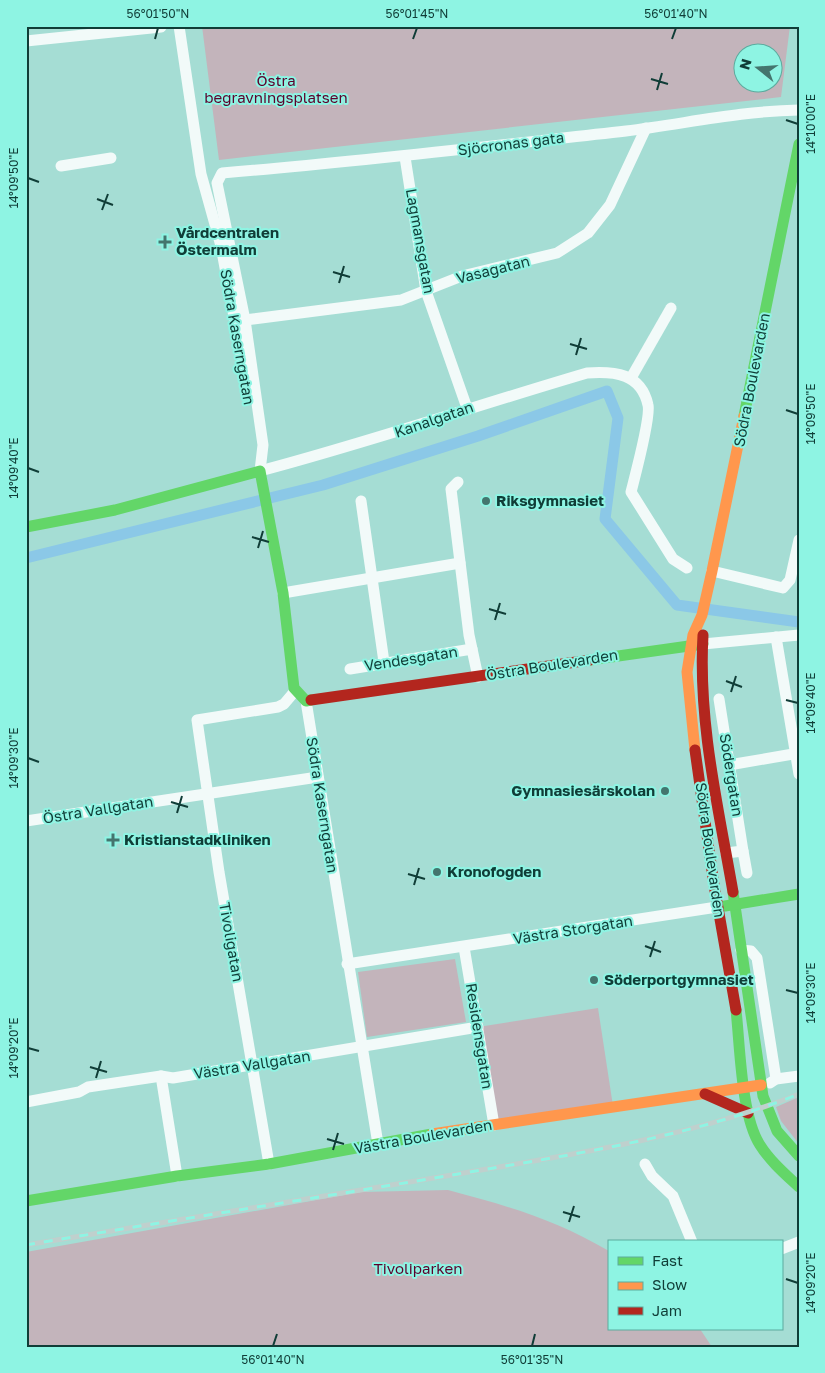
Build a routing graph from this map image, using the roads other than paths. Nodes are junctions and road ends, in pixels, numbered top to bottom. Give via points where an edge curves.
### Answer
1 (178, 26) edge
2 (148, 27) edge
3 (161, 27) edge
4 (26, 42) edge
5 (799, 110) edge
6 (646, 128) junction
7 (799, 144) edge
8 (405, 157) junction
9 (111, 158) dead end
10 (61, 166) dead end
11 (222, 173) joint
12 (426, 291) junction
13 (671, 308) dead end
14 (245, 320) junction
15 (631, 378) junction
16 (467, 408) junction
17 (260, 471) junction
18 (458, 482) dead end
19 (361, 501) dead end
20 (26, 527) edge
21 (799, 540) edge
22 (460, 563) junction
23 (687, 568) dead end
24 (712, 570) junction
25 (373, 577) junction
26 (283, 593) junction
27 (702, 615) junction
28 (799, 635) edge
29 (776, 637) junction
30 (703, 644) junction
31 (691, 646) junction
32 (472, 649) junction
33 (384, 662) junction
34 (350, 669) dead end
35 (478, 677) junction
36 (295, 691) junction
37 (719, 699) dead end
38 (306, 701) junction
39 (797, 753) edge
40 (729, 765) junction
41 (799, 774) edge
42 (318, 777) junction
43 (208, 793) junction
44 (26, 821) edge
45 (743, 851) junction
46 (726, 853) junction
47 (747, 873) dead end
48 (799, 894) edge
49 (735, 905) junction
50 (717, 907) junction
51 (464, 946) junction
52 (741, 950) junction
53 (348, 964) junction
54 (478, 1027) junction
55 (362, 1048) junction
56 (253, 1066) junction
57 (161, 1076) junction
58 (799, 1076) edge
59 (776, 1079) junction
60 (761, 1085) junction
61 (744, 1087) junction
62 (703, 1093) junction
63 (26, 1102) edge
64 (748, 1113) junction
65 (494, 1125) junction
66 (378, 1144) junction
67 (799, 1156) edge
68 (270, 1164) junction
69 (645, 1164) dead end
70 (177, 1176) junction
71 (799, 1187) edge
72 (26, 1201) edge
73 (691, 1240) edge
74 (799, 1242) edge
75 (782, 1250) edge

1 - 17 street, Södra Kaserngatan via 202,174 221,246
2 - 3 street
2 - 4 street
5 - 6 street, Sjöcronas gata via 770,110
6 - 8 street, Sjöcronas gata
6 - 12 street, Vasagatan via 610,205 588,233 557,253 462,276
7 - 24 street, Södra Boulevarden
8 - 11 street, Sjöcronas gata
8 - 12 street, Lagmansgatan
9 - 10 street
11 - 14 street, Södra Kaserngatan via 217,183
12 - 14 street, Vasagatan via 401,300
12 - 16 street, Lagmansgatan
13 - 15 street
14 - 17 street, Södra Kaserngatan via 263,445
15 - 16 street, Kanalgatan via 608,371 587,373
15 - 23 street via 649,406 631,492 673,559
16 - 17 street, Kanalgatan via 402,432
17 - 20 street, Kanalgatan via 73,520
17 - 26 street, Södra Kaserngatan
18 - 22 street, Vendesgatan via 451,489
19 - 25 street
21 - 24 street via 790,580 782,588
22 - 25 street
22 - 32 street, Vendesgatan
24 - 27 street, Södra Boulevarden
25 - 26 street
25 - 33 street
26 - 36 street, Södra Kaserngatan
27 - 30 street, Södra Boulevarden
27 - 31 street, Södra Boulevarden
28 - 29 street, Östra Boulevarden
29 - 30 street, Östra Boulevarden
29 - 39 street
30 - 31 street, Östra Boulevarden
30 - 46 street, Södra Boulevarden via 704,722
31 - 35 street, Östra Boulevarden
31 - 50 street, Södra Boulevarden via 688,697
32 - 33 street, Vendesgatan
32 - 35 street, Vendesgatan
33 - 34 street, Vendesgatan
35 - 38 street, Östra Boulevarden
36 - 38 street
36 - 43 street, Tivoligatan via 278,707 197,720
37 - 40 street, Södergatan
38 - 42 street, Södra Kaserngatan
39 - 40 street
39 - 41 street
40 - 45 street, Södergatan
42 - 43 street, Östra Vallgatan
42 - 53 street, Södra Kaserngatan
43 - 44 street, Östra Vallgatan
43 - 56 street, Tivoligatan
45 - 46 street
45 - 47 street, Södergatan
46 - 49 street, Södra Boulevarden
48 - 49 street, Västra Storgatan
49 - 50 street, Västra Storgatan
49 - 52 street, Södra Boulevarden
50 - 51 street, Västra Storgatan
50 - 61 street, Södra Boulevarden via 736,1006
51 - 53 street, Västra Storgatan
51 - 54 street, Residensgatan
52 - 59 street via 751,951 757,958
52 - 60 street, Södra Boulevarden
53 - 55 street, Södra Kaserngatan
54 - 55 street, Västra Vallgatan
54 - 65 street, Residensgatan
55 - 56 street, Västra Vallgatan
55 - 66 street, Södra Kaserngatan
56 - 57 street, Västra Vallgatan via 173,1078
56 - 68 street, Tivoligatan
57 - 63 street, Västra Vallgatan via 88,1087 79,1092
57 - 70 street
58 - 59 street
59 - 60 street
60 - 61 street, Västra Boulevarden
60 - 67 street, Södra Boulevarden via 773,1125
61 - 62 street, Västra Boulevarden
61 - 64 street, Södra Boulevarden
62 - 64 street
62 - 65 street, Västra Boulevarden
64 - 71 street, Södra Boulevarden via 759,1144 780,1171
65 - 66 street, Västra Boulevarden
66 - 68 street, Västra Boulevarden
68 - 70 street, Västra Boulevarden
69 - 73 street via 652,1176 673,1196
70 - 72 street, Västra Boulevarden
74 - 75 street

